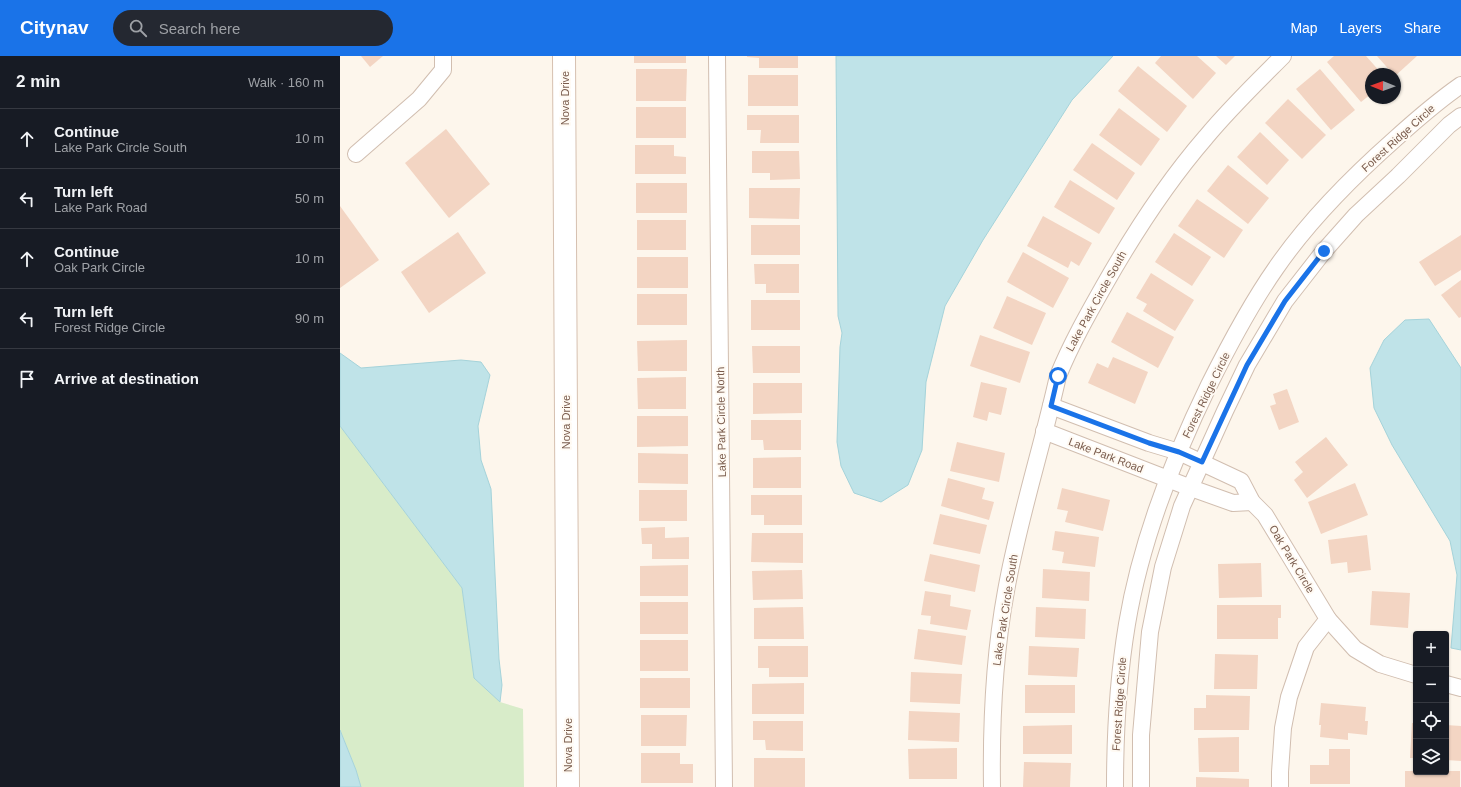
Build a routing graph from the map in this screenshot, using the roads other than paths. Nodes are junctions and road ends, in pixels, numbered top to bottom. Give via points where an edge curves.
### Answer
1 (444, 56) edge
2 (564, 56) edge
3 (717, 56) edge
4 (1283, 56) edge
5 (1461, 84) edge
6 (1461, 116) edge
7 (356, 154) dead end
8 (1051, 406) junction
9 (1044, 431) junction
10 (1179, 452) junction
11 (1202, 462) junction
12 (1167, 478) junction
13 (1191, 488) junction
14 (1252, 502) junction
15 (1328, 619) junction
16 (1413, 674) edge
17 (1449, 685) edge
18 (1461, 688) edge
19 (568, 787) edge
20 (724, 787) edge
21 (992, 787) edge
22 (1115, 787) edge
23 (1141, 787) edge
24 (1280, 787) edge

1 - 7 street via 443,70 419,99
2 - 19 street, Nova Drive
3 - 20 street, Lake Park Circle North
4 - 8 street, Lake Park Circle South via 1205,137 1129,242 1068,351 1058,376
5 - 10 street, Forest Ridge Circle via 1370,161 1301,235 1276,268 1245,317
6 - 11 street via 1356,215 1285,301 1247,365
8 - 9 street, Lake Park Circle South
8 - 10 street
9 - 12 street, Lake Park Road
9 - 21 street, Lake Park Circle South via 1006,590 998,642 993,700
10 - 11 street, Oak Park Circle
10 - 12 street, Forest Ridge Circle
11 - 13 street
11 - 14 street, Oak Park Circle via 1241,481
12 - 13 street
12 - 22 street, Forest Ridge Circle via 1138,573 1127,623 1119,680
13 - 14 street via 1233,503
13 - 23 street via 1182,506 1163,567 1150,632 1141,735
14 - 15 street, Oak Park Circle via 1264,515
15 - 16 street, Oak Park Circle via 1354,649 1380,664
15 - 24 street via 1306,647 1289,697 1283,728
17 - 18 street

